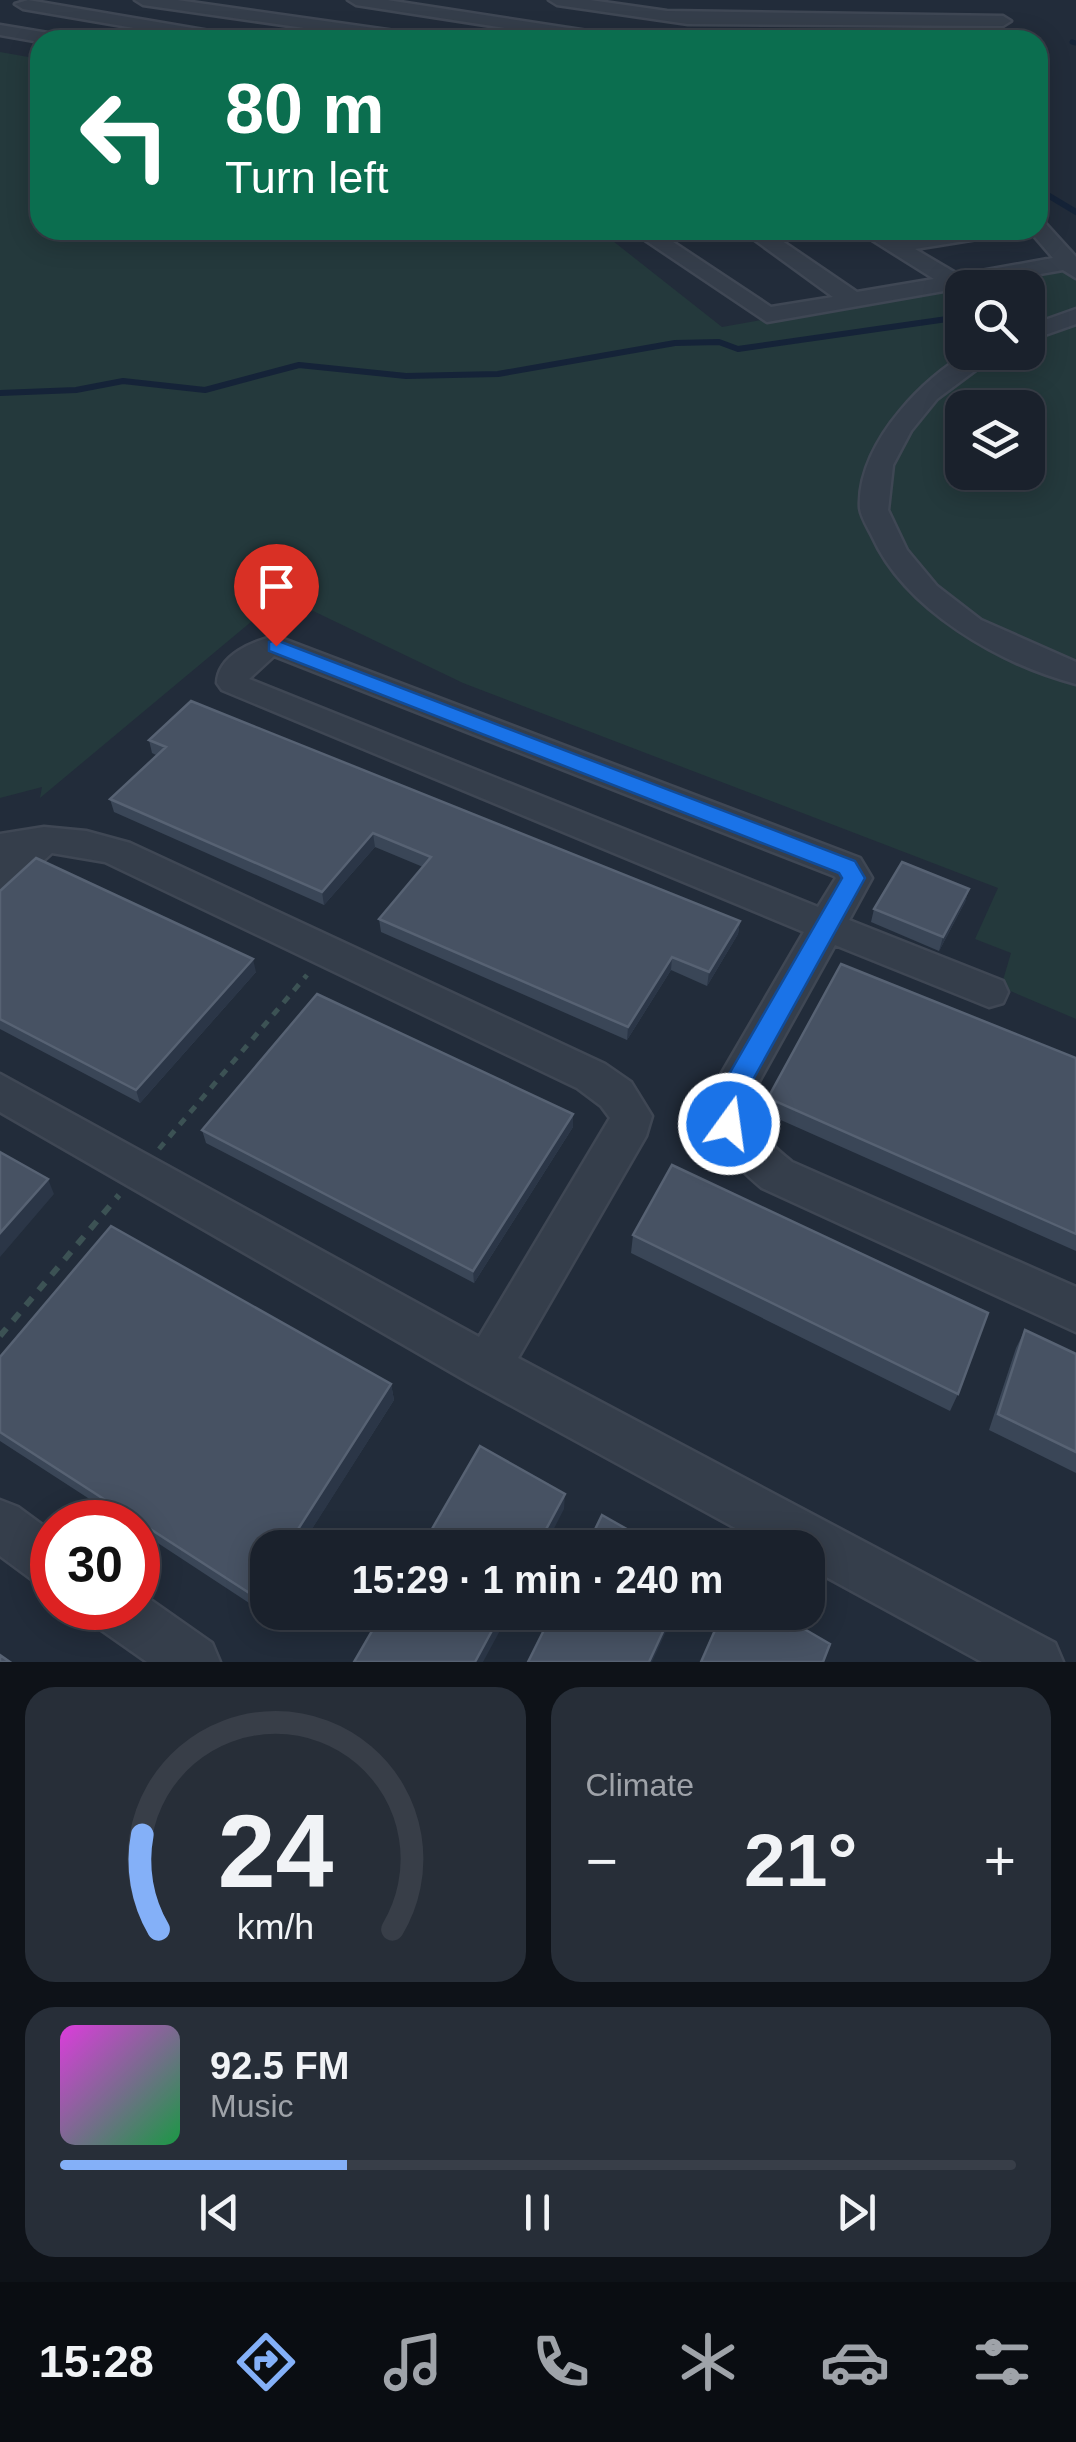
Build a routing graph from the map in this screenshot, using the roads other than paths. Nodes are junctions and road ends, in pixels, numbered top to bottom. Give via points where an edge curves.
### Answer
1 (143, 0) edge
2 (356, 0) edge
3 (557, 0) edge
4 (1000, 0) edge
5 (28, 2) edge
6 (322, 8) dead end
7 (508, 8) dead end
8 (850, 8) edge
9 (0, 16) edge
10 (469, 16) junction
11 (668, 16) junction
12 (926, 18) junction
13 (1002, 21) junction
14 (296, 23) junction
15 (0, 30) edge
16 (180, 30) edge
17 (285, 30) edge
18 (348, 30) edge
19 (554, 30) edge
20 (749, 30) edge
21 (926, 30) edge
22 (1002, 30) edge
23 (30, 35) edge
24 (1048, 238) edge
25 (656, 240) edge
26 (766, 240) edge
27 (885, 240) edge
28 (934, 240) edge
29 (896, 246) junction
30 (1073, 266) edge
31 (1045, 270) edge
32 (945, 275) edge
33 (945, 285) edge
34 (856, 302) junction
35 (1076, 316) edge
36 (1045, 328) edge
37 (957, 370) edge
38 (1076, 674) edge
39 (47, 837) junction
40 (0, 847) edge
41 (0, 879) edge
42 (826, 926) junction
43 (989, 992) dead end
44 (0, 1091) edge
45 (1076, 1310) edge
46 (487, 1367) junction
47 (0, 1526) edge
48 (30, 1547) edge
49 (147, 1630) edge
50 (193, 1662) edge
51 (1036, 1662) edge

1 - 14 street
2 - 10 street
3 - 11 street
4 - 13 street
5 - 9 street
5 - 16 street
6 - 14 street
7 - 10 street
8 - 11 street
8 - 12 street
10 - 19 street
11 - 20 street
12 - 13 street
12 - 21 street
13 - 22 street
14 - 17 street
14 - 18 street
15 - 23 street
24 - 30 street
25 - 34 street via 758,312 784,315
26 - 34 street
27 - 29 street
28 - 29 street
29 - 32 street
30 - 31 street
33 - 34 street
35 - 36 street
37 - 38 street via 900,429 880,465 874,510 894,553 927,592 970,626
39 - 40 street
39 - 41 street
39 - 46 street via 117,852 591,1076 616,1094 632,1116 625,1136
42 - 42 street via 239,686 233,673 276,646 847,867 854,878
42 - 43 street
42 - 45 street via 730,1095 729,1124 777,1174
44 - 46 street
46 - 51 street
47 - 48 street
49 - 50 street

